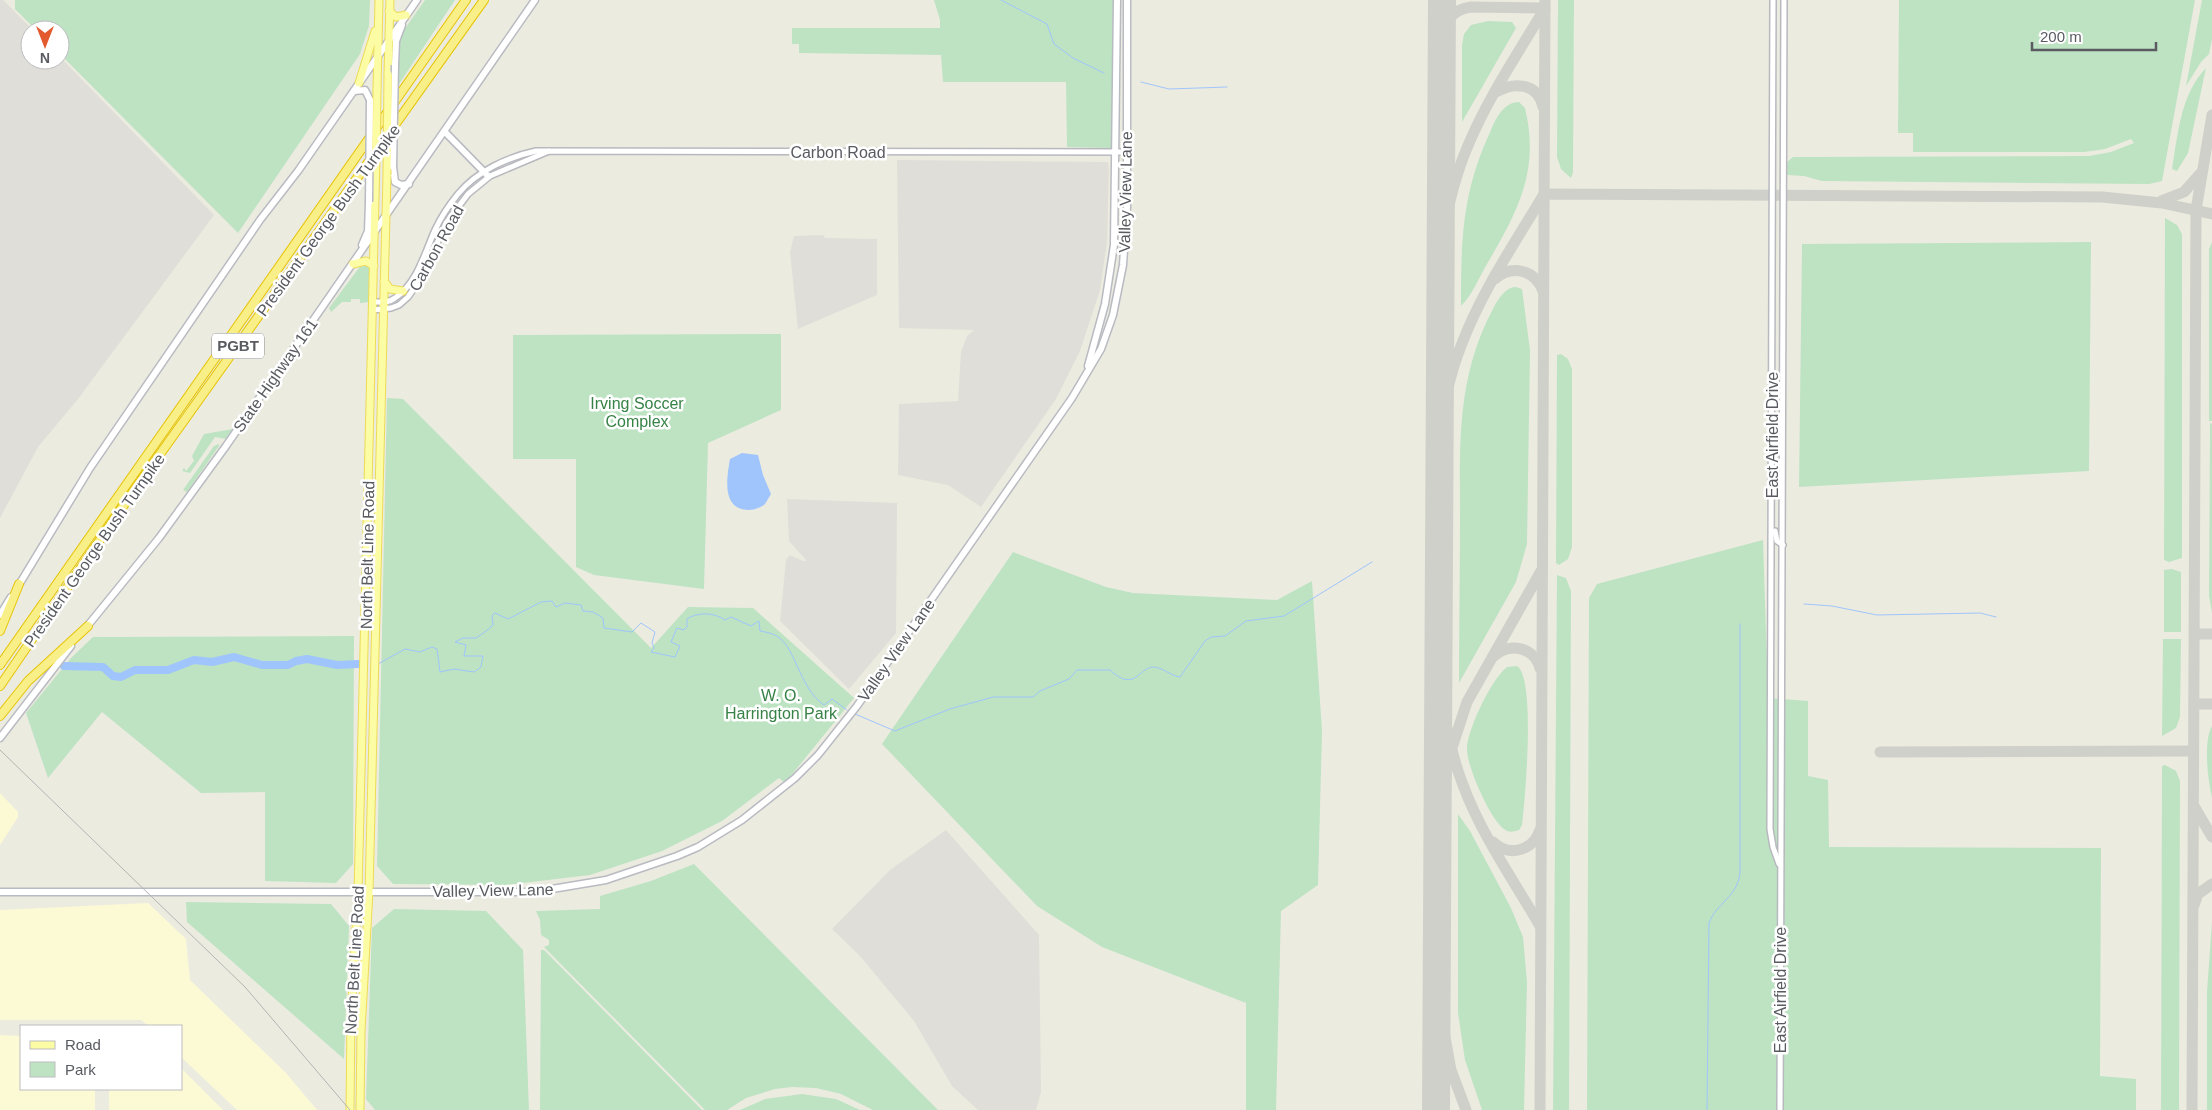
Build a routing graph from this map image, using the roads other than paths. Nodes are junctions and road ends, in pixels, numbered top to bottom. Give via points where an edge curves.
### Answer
1 (379, 0) edge
2 (390, 0) edge
3 (417, 0) edge
4 (485, 0) edge
5 (535, 0) edge
6 (1117, 0) edge
7 (1127, 0) edge
8 (1773, 0) edge
9 (1784, 0) edge
10 (465, 2) edge
11 (390, 10) junction
12 (379, 14) junction
13 (405, 17) junction
14 (389, 39) junction
15 (378, 55) junction
16 (359, 83) junction
17 (354, 91) junction
18 (445, 132) junction
19 (1116, 152) junction
20 (1127, 152) junction
21 (486, 174) junction
22 (410, 184) junction
23 (386, 218) junction
24 (435, 230) junction
25 (442, 232) junction
26 (375, 233) junction
27 (361, 253) junction
28 (353, 264) junction
29 (374, 266) junction
30 (384, 281) junction
31 (403, 291) junction
32 (373, 306) junction
33 (383, 306) junction
34 (1085, 376) junction
35 (1772, 514) junction
36 (1783, 545) junction
37 (19, 584) junction
38 (0, 615) edge
39 (88, 626) junction
40 (0, 630) edge
41 (0, 665) edge
42 (0, 686) edge
43 (0, 716) edge
44 (0, 738) edge
45 (1781, 869) junction
46 (0, 892) edge
47 (369, 892) junction
48 (358, 893) junction
49 (350, 1110) edge
50 (360, 1110) edge
51 (1780, 1110) edge

1 - 12 main road, North Belt Line Road
2 - 11 main road, North Belt Line Road
3 - 13 main road
4 - 42 highway, President George Bush Turnpike / PGBT via 128,499
5 - 18 main road, State Highway 161
6 - 19 main road, Valley View Lane
7 - 20 main road, Valley View Lane
8 - 35 street, East Airfield Drive
9 - 36 street, East Airfield Drive
10 - 41 highway, President George Bush Turnpike / PGBT
11 - 13 main road via 396,17
11 - 14 main road, North Belt Line Road
12 - 15 main road, North Belt Line Road
12 - 16 main road
13 - 14 main road
13 - 22 main road, bridge via 396,41 393,167 395,182
14 - 15 main road
14 - 23 main road, North Belt Line Road, bridge
15 - 16 main road
15 - 26 main road, North Belt Line Road, bridge
16 - 17 main road
17 - 27 main road, bridge via 365,90 370,100 368,231
17 - 37 main road via 260,220 90,468
18 - 21 main road
18 - 22 main road, State Highway 161
19 - 20 street, Carbon Road
19 - 21 street, Carbon Road via 536,151 520,155
19 - 34 main road, Valley View Lane via 1111,276
20 - 34 main road, Valley View Lane via 1126,228 1121,278 1107,333
21 - 24 street, Carbon Road via 458,193
21 - 25 street, Carbon Road via 463,200
22 - 23 main road, State Highway 161
23 - 26 main road, State Highway 161
23 - 30 main road, North Belt Line Road
24 - 25 street
24 - 31 street, Carbon Road
25 - 33 street, Carbon Road via 412,292 399,305
26 - 27 main road, State Highway 161
26 - 29 main road, North Belt Line Road
27 - 28 main road, State Highway 161
28 - 29 main road via 366,261
28 - 39 main road, State Highway 161 via 159,538
29 - 32 main road, North Belt Line Road
30 - 31 main road via 390,289
30 - 33 main road, North Belt Line Road
31 - 33 street, Carbon Road
32 - 33 street, Carbon Road
32 - 48 main road, North Belt Line Road
33 - 47 main road, North Belt Line Road
34 - 47 main road, Valley View Lane via 993,513 842,726 794,778 742,820 698,847 676,856 627,874 582,885 534,892
35 - 36 street via 1775,537
35 - 45 street, East Airfield Drive via 1770,829
36 - 45 street, East Airfield Drive
37 - 38 main road
37 - 40 highway
39 - 43 highway via 28,681
39 - 44 main road, State Highway 161
45 - 51 street, East Airfield Drive
46 - 48 main road, Valley View Lane
47 - 48 main road, Valley View Lane
47 - 50 main road, North Belt Line Road
48 - 49 main road, North Belt Line Road

